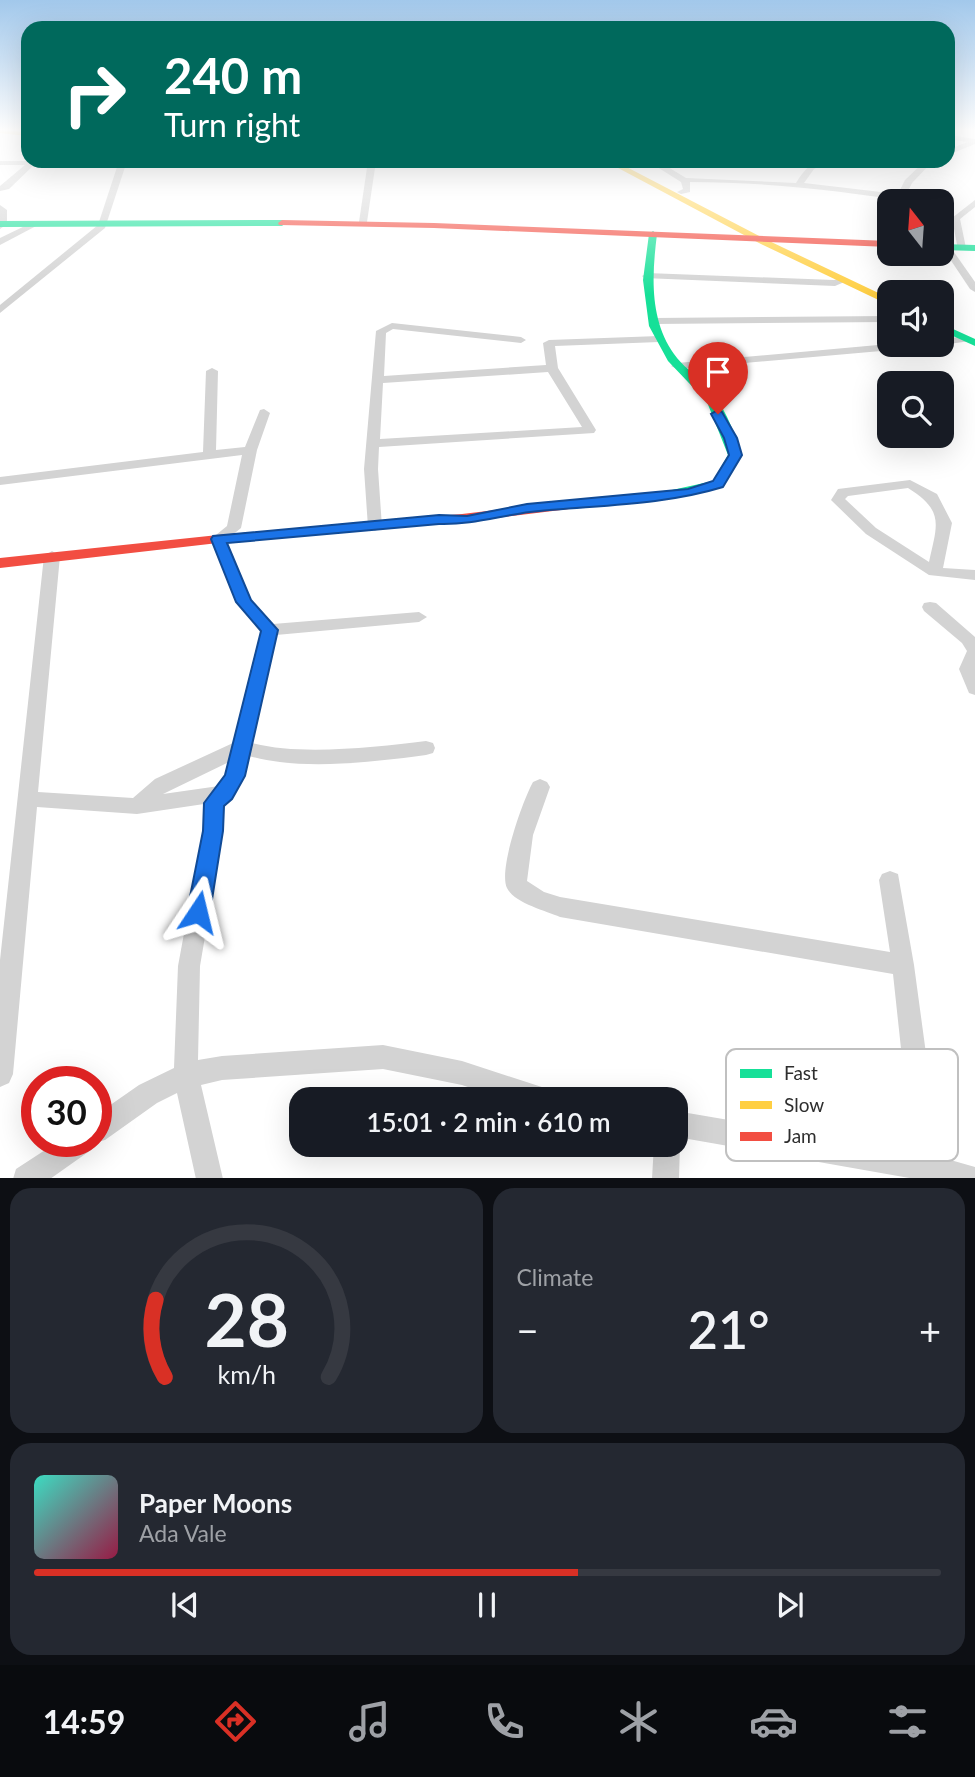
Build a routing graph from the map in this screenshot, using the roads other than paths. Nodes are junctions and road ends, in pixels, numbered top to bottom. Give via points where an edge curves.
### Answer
1 (115, 185) edge
2 (369, 185) edge
3 (657, 185) edge
4 (688, 185) edge
5 (807, 185) edge
6 (682, 186) joint
7 (0, 190) edge
8 (877, 194) edge
9 (0, 197) edge
10 (954, 203) edge
11 (973, 204) edge
12 (1, 221) edge
13 (363, 222) junction
14 (34, 225) junction
15 (102, 226) junction
16 (653, 234) junction
17 (760, 237) junction
18 (0, 242) edge
19 (798, 243) junction
20 (877, 244) edge
21 (956, 247) edge
22 (647, 276) junction
23 (844, 280) junction
24 (877, 287) edge
25 (975, 289) edge
26 (877, 296) edge
27 (0, 310) edge
28 (877, 319) edge
29 (654, 321) junction
30 (954, 328) edge
31 (954, 332) edge
32 (659, 339) junction
33 (972, 339) edge
34 (521, 340) dead end
35 (954, 341) edge
36 (877, 348) edge
37 (677, 366) junction
38 (552, 368) junction
39 (212, 372) dead end
40 (378, 380) junction
41 (264, 413) dead end
42 (374, 443) junction
43 (250, 450) junction
44 (209, 454) junction
45 (0, 481) edge
46 (375, 527) junction
47 (218, 539) junction
48 (52, 556) junction
49 (0, 563) edge
50 (934, 572) junction
51 (975, 575) edge
52 (930, 607) dead end
53 (419, 617) dead end
54 (269, 630) junction
55 (975, 651) edge
56 (975, 689) edge
57 (243, 747) junction
58 (426, 748) dead end
59 (540, 787) dead end
60 (225, 793) junction
61 (27, 799) junction
62 (136, 806) junction
63 (890, 880) dead end
64 (903, 965) junction
65 (2, 1031) edge
66 (913, 1049) edge
67 (0, 1074) edge
68 (186, 1075) junction
69 (505, 1087) edge
70 (112, 1120) edge
71 (688, 1126) edge
72 (726, 1134) edge
73 (58, 1157) edge
74 (666, 1157) edge
75 (866, 1161) edge
76 (928, 1173) edge
77 (26, 1178) edge
78 (210, 1178) edge
79 (665, 1178) edge
80 (971, 1178) edge

1 - 15 street
2 - 13 street via 370,201
3 - 17 main road
4 - 6 street
5 - 8 street
6 - 17 main road
7 - 9 street via 5,192
10 - 11 street
11 - 21 street via 956,218
12 - 14 main road
13 - 15 main road
13 - 16 main road
14 - 15 main road
14 - 18 street
15 - 27 street
16 - 17 main road
16 - 22 main road
17 - 19 main road
17 - 23 main road
19 - 20 main road
19 - 24 main road
21 - 25 street
22 - 23 street
22 - 29 main road
23 - 26 main road
28 - 29 street
29 - 32 main road
30 - 33 main road
31 - 33 main road
32 - 37 main road
32 - 38 street via 550,343
33 - 35 street
34 - 40 street via 392,326 381,331
36 - 37 street
37 - 46 main road via 705,390 730,438 735,455 718,484 689,493
38 - 40 street
38 - 42 street via 590,430
39 - 44 street
40 - 42 street
41 - 43 street
42 - 46 street
43 - 44 street
43 - 47 street via 234,528
44 - 45 street
46 - 47 main road
47 - 48 main road
47 - 54 street via 244,602
48 - 49 main road
48 - 61 street
50 - 50 street via 945,523 932,497 910,484 843,492 838,500 871,531
50 - 51 street
52 - 55 street via 968,639
53 - 54 street
54 - 57 street
55 - 56 street via 968,670
57 - 58 street via 257,753 340,755
57 - 60 street
57 - 62 street via 162,784
59 - 64 street via 525,821 516,885 537,899 560,907
60 - 62 street
60 - 68 street via 214,803 189,966
61 - 62 street
61 - 65 street
63 - 64 street
64 - 66 street
65 - 67 street
68 - 69 street via 222,1068 383,1057
68 - 70 street
68 - 78 street
71 - 72 street
73 - 77 street
74 - 79 street
75 - 76 street
76 - 80 street

